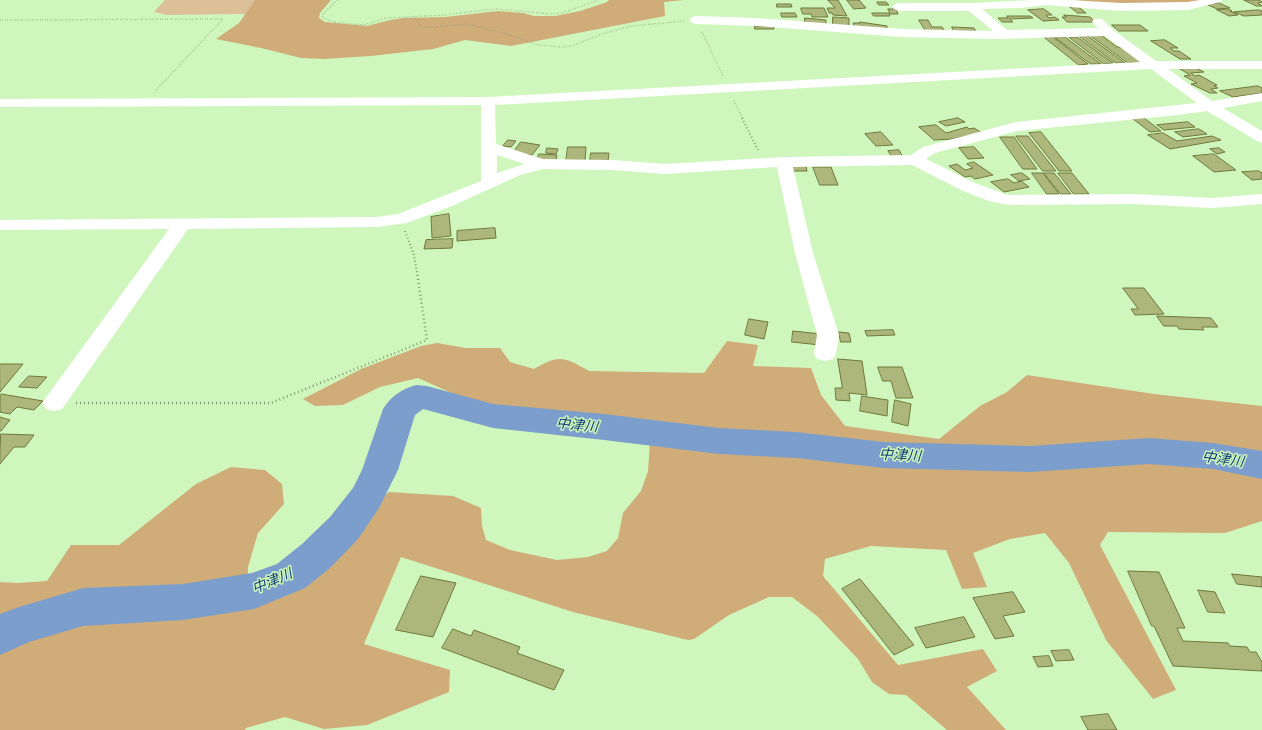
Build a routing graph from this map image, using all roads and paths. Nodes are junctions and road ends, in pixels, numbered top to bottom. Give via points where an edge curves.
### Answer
1 (337, 0) edge
2 (599, 0) edge
3 (1216, 0) edge
4 (1080, 4) junction
5 (898, 7) dead end
6 (972, 7) junction
7 (414, 16) junction
8 (0, 20) edge
9 (696, 20) junction
10 (1108, 32) junction
11 (1004, 34) junction
12 (1155, 65) junction
13 (1243, 65) junction
14 (1262, 65) edge
15 (1256, 78) dead end
16 (728, 88) junction
17 (1262, 97) edge
18 (488, 101) junction
19 (144, 102) junction
20 (0, 103) edge
21 (1211, 106) junction
22 (1262, 138) edge
23 (489, 147) junction
24 (915, 160) junction
25 (784, 162) junction
26 (764, 163) junction
27 (542, 164) junction
28 (489, 182) junction
29 (1262, 199) edge
30 (401, 219) junction
31 (182, 224) junction
32 (0, 225) edge
33 (825, 354) dead end
34 (54, 403) joint

1 - 7 path via 324,13 323,18 334,22 364,25 386,18
2 - 7 path via 553,14 496,9
3 - 4 street via 1188,6 1122,7
4 - 6 street via 1045,2
4 - 10 street
5 - 6 street
6 - 11 street
7 - 9 path via 422,28 467,24 507,34 532,44 562,47 631,26
8 - 19 path via 223,19
9 - 11 street via 931,34
9 - 16 path
10 - 11 street
10 - 12 street
12 - 13 street
12 - 16 street
12 - 21 street
13 - 14 street
13 - 15 street
16 - 18 street
16 - 26 path
17 - 21 street
18 - 19 street
18 - 23 street
19 - 20 street
21 - 22 street
21 - 24 street via 1016,127 929,150
23 - 27 street
23 - 28 street
24 - 25 street
24 - 29 street via 969,187 1008,200 1134,199 1212,203
25 - 26 street
25 - 33 street via 804,253 828,336
26 - 27 street via 665,169
27 - 28 street
28 - 30 street
30 - 31 street via 376,222
30 - 34 path via 414,255 427,340 271,403
31 - 32 street
31 - 34 street

